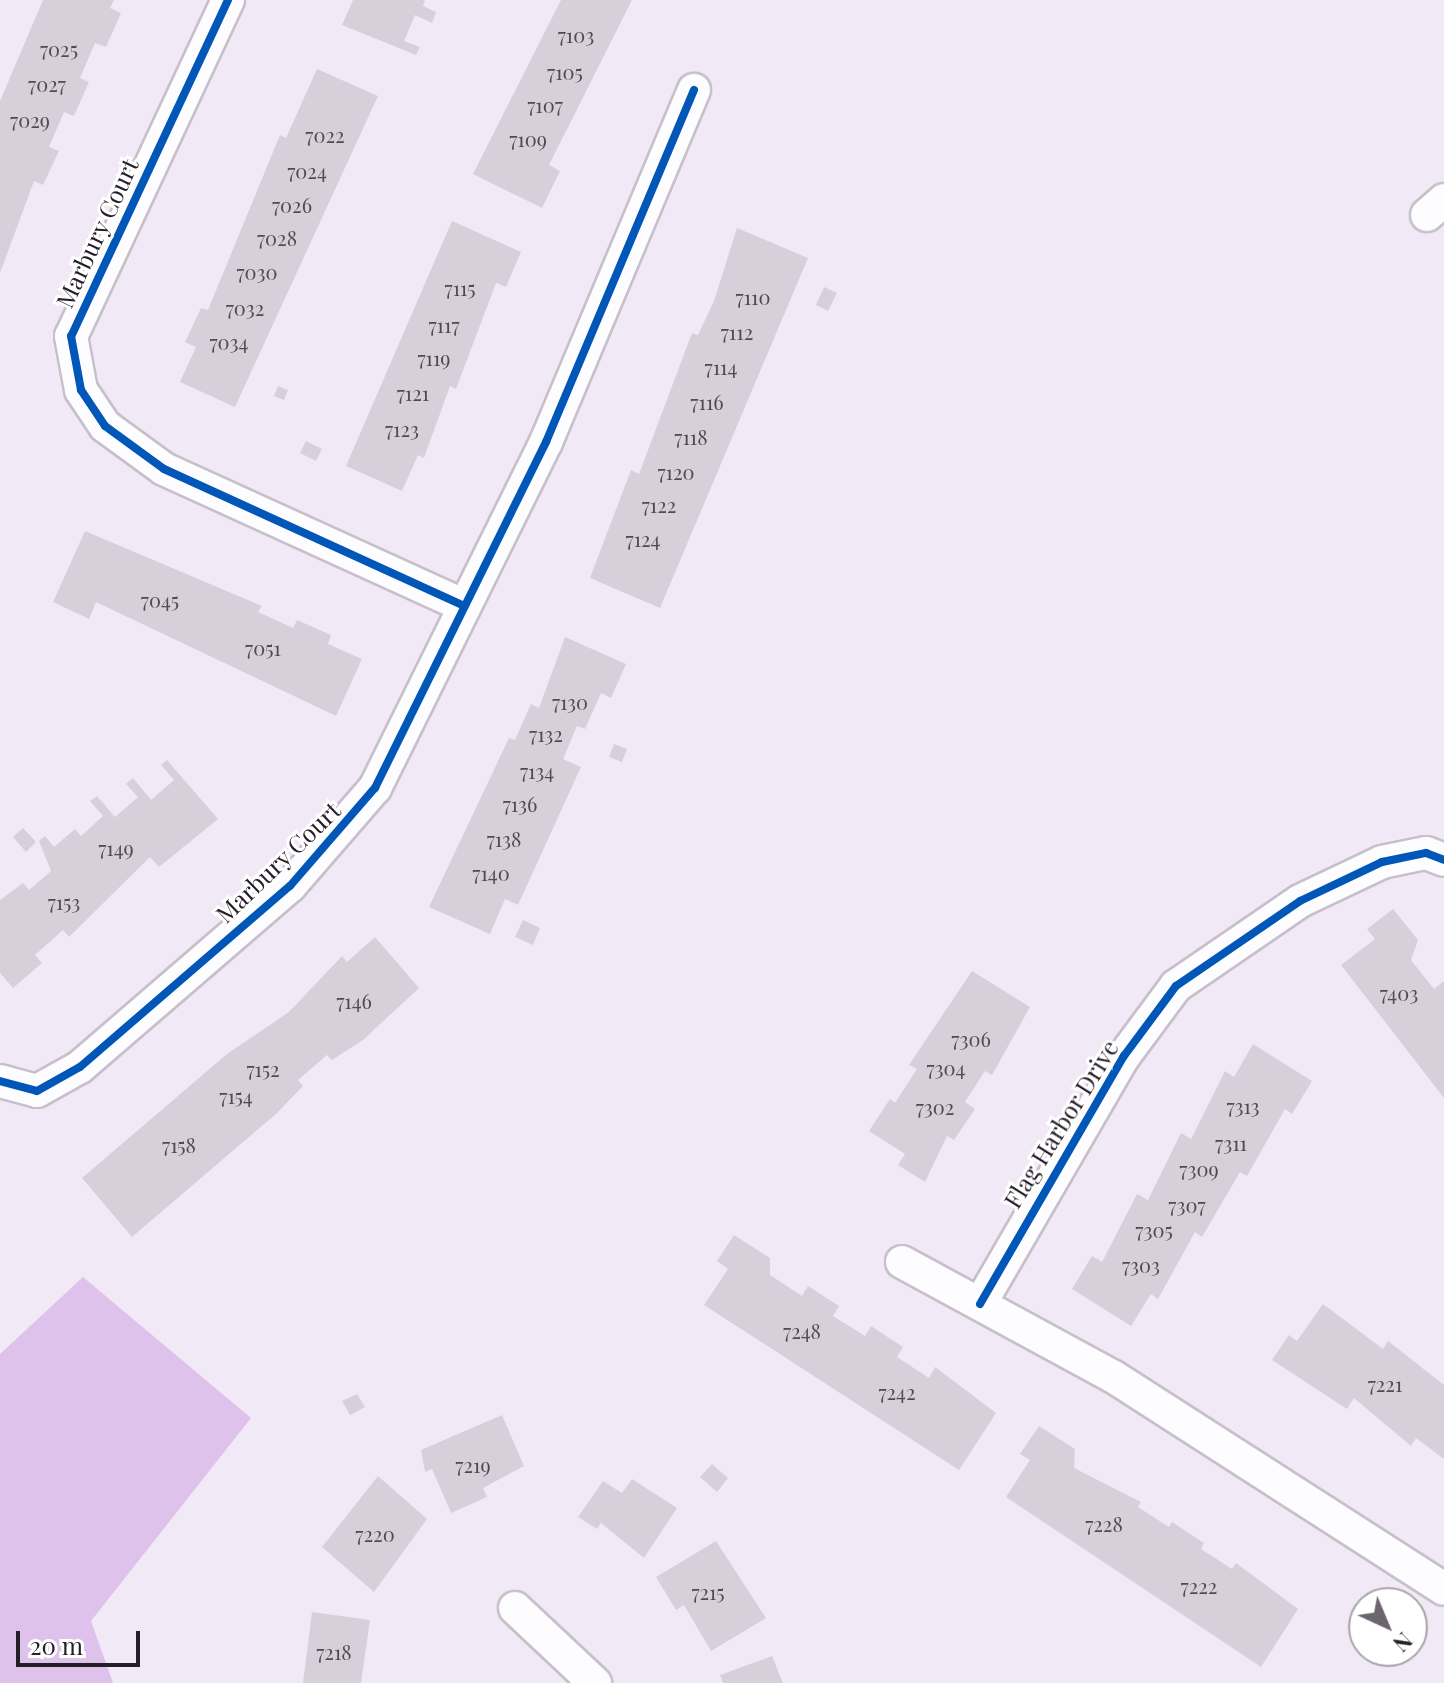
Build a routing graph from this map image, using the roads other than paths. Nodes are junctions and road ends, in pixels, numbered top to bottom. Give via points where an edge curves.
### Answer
1 (228, 0) edge
2 (694, 90) dead end
3 (463, 605) junction
4 (1444, 860) edge
5 (0, 1081) edge
6 (902, 1262) dead end
7 (980, 1304) junction
8 (1444, 1589) edge
9 (515, 1608) dead end
10 (595, 1683) edge

1 - 3 street, Marbury Court via 71,336 81,390 105,426 164,469
2 - 3 street, Marbury Court via 546,442
3 - 5 street, Marbury Court via 375,788 345,830 80,1067 37,1091
4 - 7 street, Flag Harbor Drive via 1426,853 1382,862 1300,901 1176,986 1109,1081
6 - 7 street
7 - 8 street via 1114,1377
9 - 10 street

